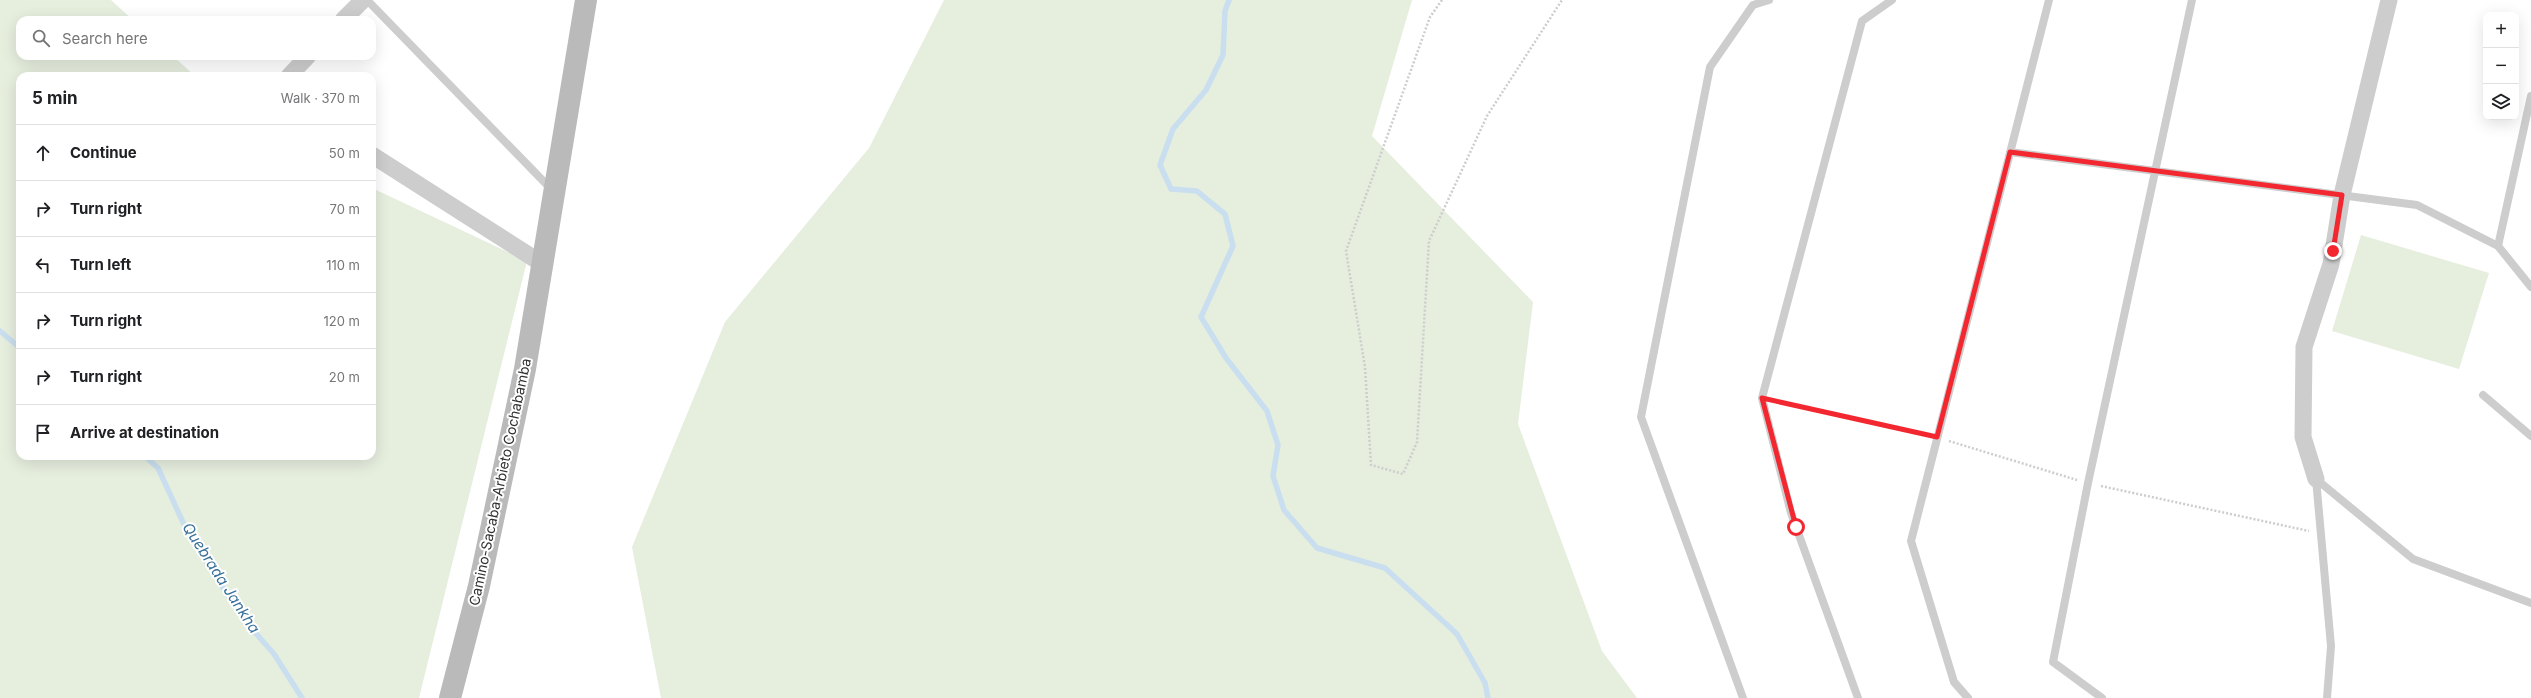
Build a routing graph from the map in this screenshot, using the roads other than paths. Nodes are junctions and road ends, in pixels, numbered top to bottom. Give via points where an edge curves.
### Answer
1 (363, 0) edge
2 (367, 0) edge
3 (586, 0) edge
4 (1769, 0) edge
5 (1892, 0) edge
6 (2049, 0) edge
7 (2192, 0) edge
8 (2389, 0) edge
9 (347, 16) edge
10 (304, 60) edge
11 (293, 72) edge
12 (2531, 96) edge
13 (2524, 126) junction
14 (2531, 132) edge
15 (2010, 152) junction
16 (376, 158) edge
17 (2155, 171) junction
18 (553, 190) junction
19 (2342, 195) junction
20 (2498, 246) junction
21 (541, 263) junction
22 (2531, 287) edge
23 (2483, 395) dead end
24 (2531, 436) edge
25 (2316, 479) junction
26 (2531, 603) edge
27 (450, 698) edge
28 (1743, 698) edge
29 (1858, 698) edge
30 (1968, 698) edge
31 (2102, 698) edge
32 (2327, 698) edge

1 - 9 street
2 - 18 lane
3 - 18 street, Camino-Sacaba-Arbieto Cochabamba
4 - 28 lane via 1753,5 1710,67 1640,417
5 - 29 lane via 1862,21 1762,398 1791,513
6 - 15 lane
7 - 17 lane
8 - 19 street
10 - 11 street
12 - 13 lane
13 - 14 lane
13 - 20 lane
15 - 17 lane
15 - 30 lane via 1911,541 1954,682
16 - 21 street
17 - 19 lane
17 - 31 lane via 2088,483 2053,662
18 - 21 street, Camino-Sacaba-Arbieto Cochabamba
19 - 20 lane via 2417,205
19 - 25 street via 2331,264 2304,347 2302,437
20 - 22 lane
21 - 27 street, Camino-Sacaba-Arbieto Cochabamba via 529,346 504,472 479,586
23 - 24 lane
25 - 26 lane via 2413,560
25 - 32 lane via 2323,534 2331,646

